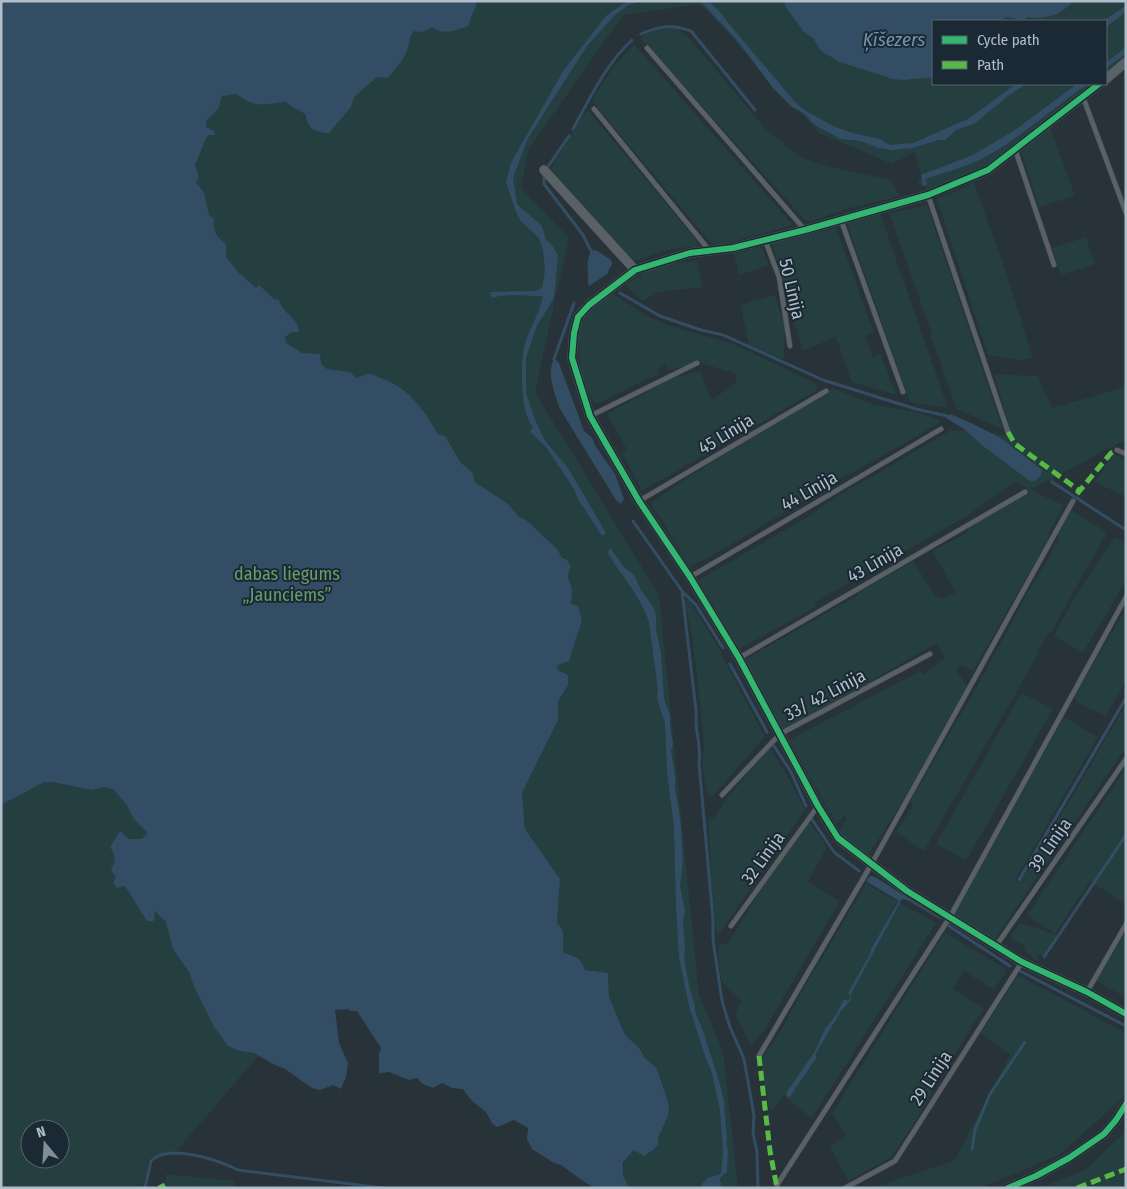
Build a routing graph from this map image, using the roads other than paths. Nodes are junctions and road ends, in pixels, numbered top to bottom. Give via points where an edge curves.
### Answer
1 (647, 48) dead end
2 (1126, 62) edge
3 (1107, 77) edge
4 (1098, 85) edge
5 (1083, 97) junction
6 (594, 109) dead end
7 (1015, 149) junction
8 (544, 170) dead end
9 (928, 195) junction
10 (1126, 213) edge
11 (840, 219) junction
12 (805, 230) junction
13 (765, 240) junction
14 (709, 250) junction
15 (1054, 265) dead end
16 (635, 270) junction
17 (790, 346) dead end
18 (696, 363) dead end
19 (826, 390) dead end
20 (903, 392) dead end
21 (590, 416) junction
22 (941, 429) dead end
23 (1008, 432) dead end
24 (1117, 450) dead end
25 (1126, 454) edge
26 (1025, 492) dead end
27 (639, 501) junction
28 (1073, 501) dead end
29 (690, 577) junction
30 (1126, 597) edge
31 (930, 654) dead end
32 (739, 658) junction
33 (780, 734) junction
34 (1126, 759) edge
35 (722, 795) dead end
36 (818, 806) junction
37 (871, 865) junction
38 (950, 918) junction
39 (1126, 924) edge
40 (731, 926) dead end
41 (996, 946) junction
42 (1022, 962) junction
43 (1086, 992) junction
44 (1126, 1014) edge
45 (759, 1056) dead end
46 (1126, 1104) edge
47 (777, 1185) dead end
48 (845, 1188) edge
49 (1008, 1188) edge

1 - 12 lane
2 - 3 street
4 - 5 street
5 - 7 street
5 - 10 lane
6 - 14 lane
7 - 9 street via 988,170
7 - 15 lane
8 - 16 street
9 - 11 street
9 - 23 lane
11 - 12 street
11 - 20 lane
12 - 13 street
13 - 14 street
13 - 17 lane, 50 Līnija via 779,277
14 - 16 street
16 - 21 street via 578,317 572,358
18 - 21 lane
19 - 27 lane, 45 Līnija
21 - 27 street
22 - 29 lane, 44 Līnija
24 - 25 lane
26 - 32 lane, 43 Līnija
27 - 29 street
28 - 37 lane
29 - 32 street
30 - 38 lane
31 - 33 lane, 33/ 42 Līnija
32 - 33 street
33 - 35 lane, 33/ 42 Līnija
33 - 36 street
34 - 41 lane, 39 Līnija
36 - 37 street via 838,838
36 - 40 lane, 32 Līnija
37 - 38 street
37 - 45 lane
38 - 41 street
38 - 47 lane
39 - 43 lane
41 - 42 street
42 - 43 street
42 - 48 lane, 29 Līnija via 895,1160
43 - 44 street
46 - 49 street via 1104,1134 1069,1158

